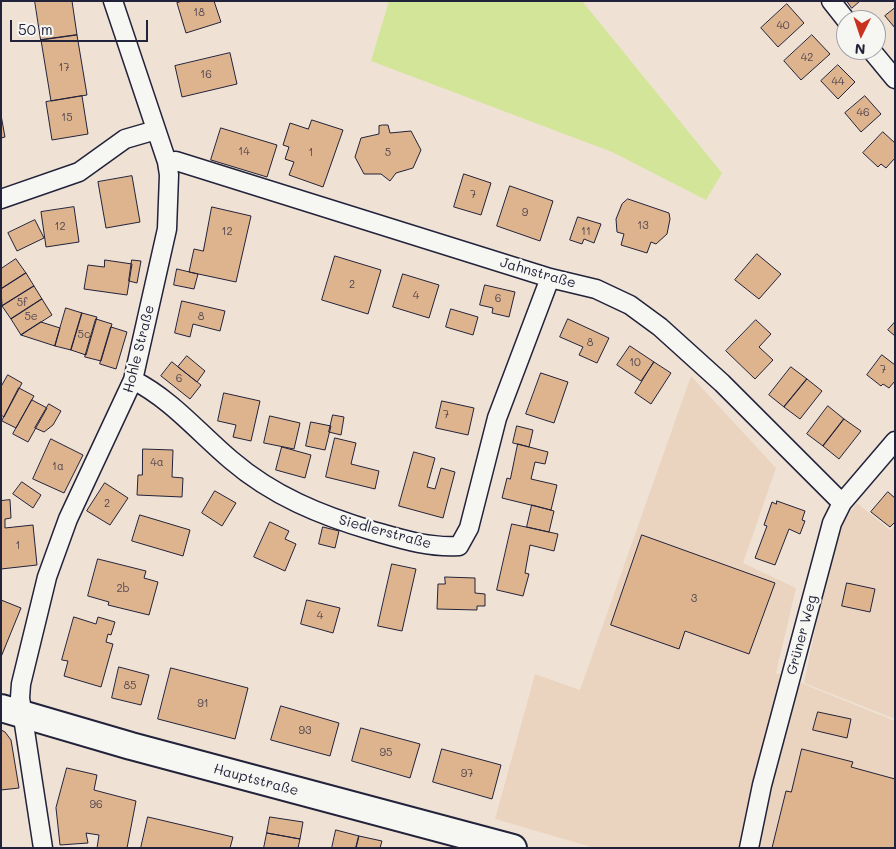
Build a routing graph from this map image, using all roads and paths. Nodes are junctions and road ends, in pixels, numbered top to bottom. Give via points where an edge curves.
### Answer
1 (113, 1) edge
2 (879, 60) edge
3 (895, 79) edge
4 (156, 130) junction
5 (166, 162) junction
6 (1, 199) edge
7 (550, 278) junction
8 (133, 380) junction
9 (895, 441) edge
10 (842, 503) junction
11 (12, 712) edge
12 (43, 848) edge
13 (512, 848) edge
14 (750, 848) edge

1 - 4 street, Hohle Straße
2 - 3 street
4 - 5 street, Hohle Straße
4 - 6 street via 125,139 79,172
5 - 7 street, Jahnstraße via 176,161
5 - 8 street, Hohle Straße via 169,175 167,229
7 - 8 street, Siedlerstraße via 497,418 468,528 459,546 422,544 382,534 321,515 287,499 257,481 164,400
7 - 10 street, Jahnstraße via 596,290 622,301 660,327 735,396
8 - 11 street, Hohle Straße via 68,519 47,577
9 - 10 street, Grüner Weg
10 - 14 street, Grüner Weg via 829,533 762,785
11 - 12 street, Hohle Straße
11 - 13 main road, Hauptstraße

